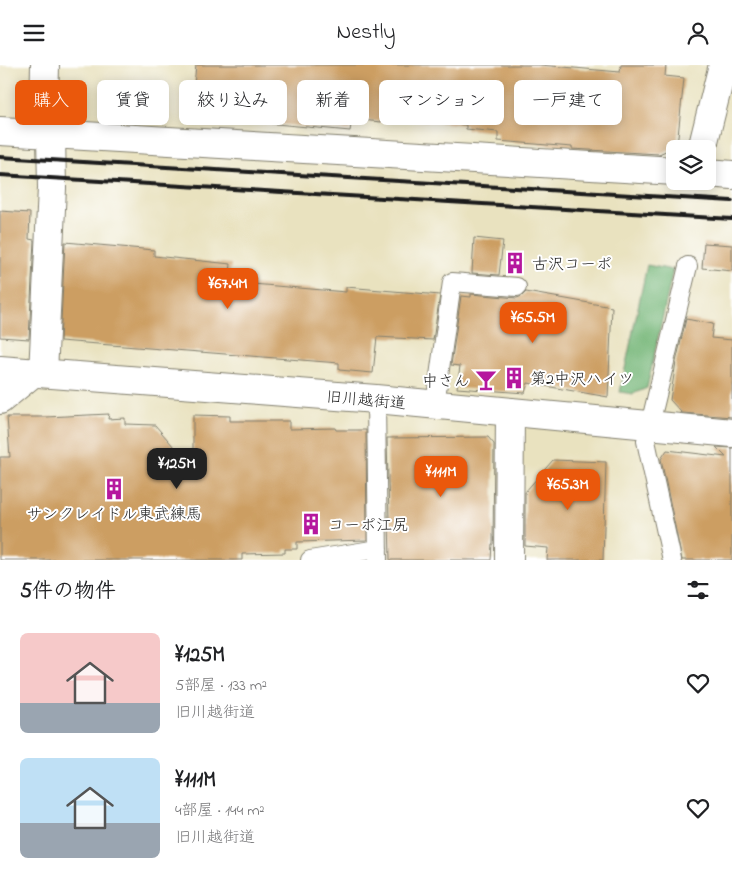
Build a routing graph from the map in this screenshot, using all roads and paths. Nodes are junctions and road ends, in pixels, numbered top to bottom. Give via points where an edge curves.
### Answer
1 (45, 65) edge
2 (724, 65) edge
3 (0, 131) edge
4 (51, 134) junction
5 (704, 140) edge
6 (666, 170) edge
7 (716, 174) edge
8 (732, 175) edge
9 (688, 266) dead end
10 (517, 287) dead end
11 (0, 370) edge
12 (38, 373) junction
13 (0, 399) edge
14 (376, 399) junction
15 (435, 405) junction
16 (510, 412) junction
17 (650, 425) junction
18 (732, 433) edge
19 (378, 554) edge
20 (310, 560) edge
21 (509, 560) edge
22 (672, 560) edge

1 - 4 street via 44,109
2 - 5 street
3 - 4 street
4 - 6 street
4 - 12 street via 52,188
7 - 8 street
9 - 17 lane
10 - 15 lane via 452,282
11 - 12 street, 旧川越街道
12 - 13 street
12 - 14 street, 旧川越街道
14 - 15 street, 旧川越街道
14 - 19 lane
15 - 16 street, 旧川越街道
16 - 17 street, 旧川越街道
16 - 21 street
17 - 18 street, 旧川越街道
17 - 22 lane via 646,441
19 - 20 lane

